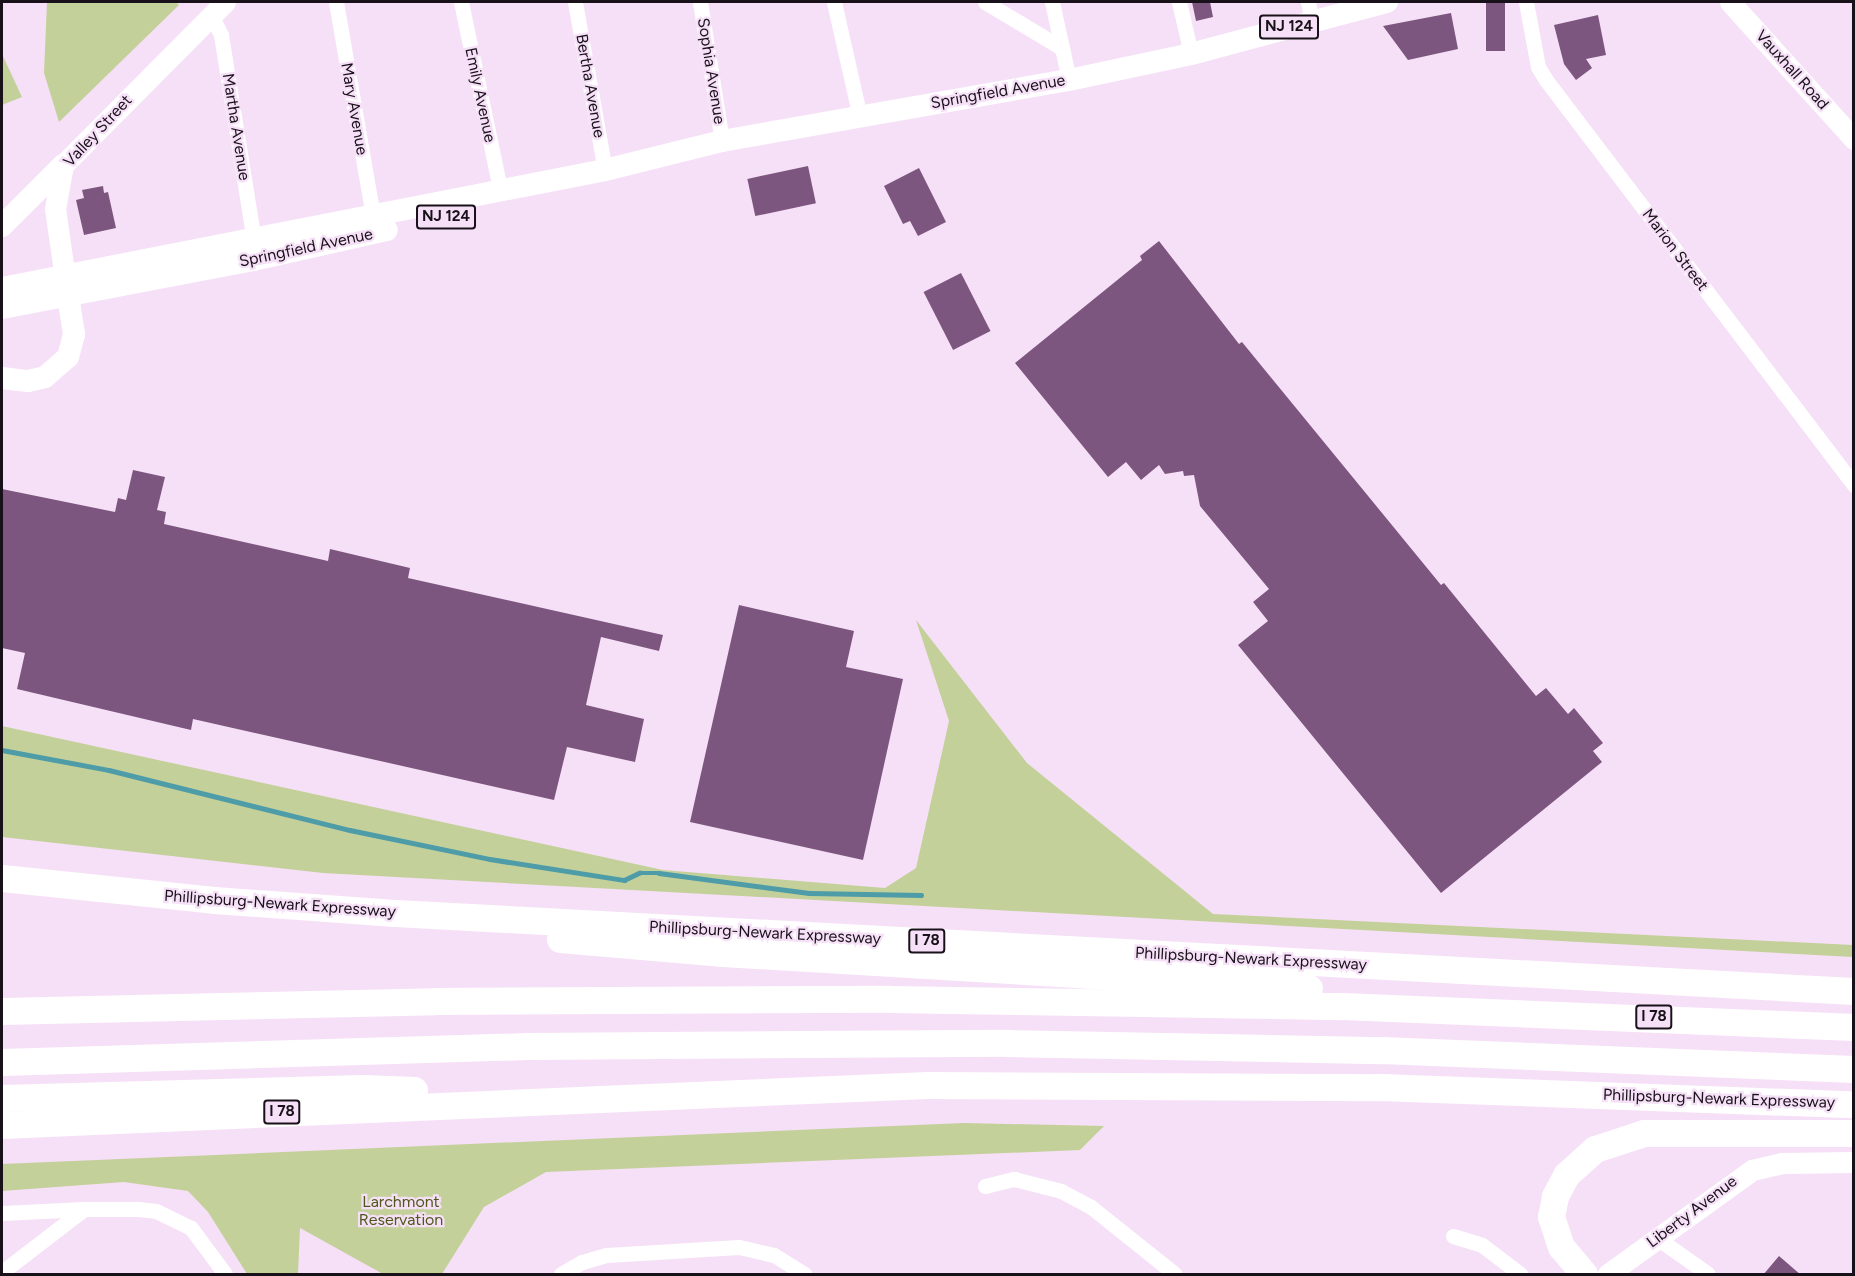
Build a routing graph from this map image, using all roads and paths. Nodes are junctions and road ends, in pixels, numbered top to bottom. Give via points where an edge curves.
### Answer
1 (336, 2) edge
2 (461, 2) edge
3 (575, 2) edge
4 (700, 2) edge
5 (834, 2) edge
6 (985, 2) edge
7 (1052, 2) edge
8 (1179, 2) edge
9 (1388, 2) edge
10 (1526, 2) edge
11 (1730, 2) edge
12 (218, 8) edge
13 (1310, 11) edge
14 (1062, 48) junction
15 (1191, 54) junction
16 (1069, 80) junction
17 (860, 117) junction
18 (1854, 139) edge
19 (722, 141) junction
20 (63, 165) junction
21 (605, 170) junction
22 (500, 188) junction
23 (373, 217) junction
24 (2, 226) edge
25 (254, 242) junction
26 (66, 286) junction
27 (2, 288) edge
28 (2, 308) edge
29 (2, 378) edge
30 (1854, 485) edge
31 (2, 878) edge
32 (395, 913) junction
33 (1854, 991) edge
34 (2, 1011) edge
35 (1519, 1012) junction
36 (1854, 1027) edge
37 (2, 1062) edge
38 (1854, 1069) edge
39 (2, 1098) edge
40 (563, 1099) junction
41 (1854, 1104) edge
42 (2, 1125) edge
43 (1854, 1133) edge
44 (1854, 1162) edge
45 (985, 1185) dead end
46 (84, 1209) junction
47 (2, 1213) edge
48 (1453, 1236) dead end
49 (1657, 1238) junction
50 (2, 1272) edge
51 (562, 1274) edge
52 (225, 1275) edge
53 (804, 1275) edge
54 (1175, 1275) edge
55 (1520, 1275) edge
56 (1584, 1275) edge
57 (1608, 1275) edge
58 (1708, 1275) edge

1 - 23 street, Mary Avenue
2 - 22 street, Emily Avenue
3 - 21 street, Bertha Avenue
4 - 19 street, Sophia Avenue
5 - 17 street
6 - 14 street
7 - 14 street
8 - 15 street
9 - 13 main road, Springfield Avenue / NJ 124
10 - 30 street, Marion Street via 1539,67 1546,80
11 - 18 street, Vauxhall Road
12 - 20 street, Valley Street
12 - 25 street, Martha Avenue
13 - 15 main road, Springfield Avenue / NJ 124
14 - 16 street
15 - 16 main road, Springfield Avenue / NJ 124
16 - 17 main road, Springfield Avenue / NJ 124
17 - 19 main road, Springfield Avenue / NJ 124
19 - 21 main road, Springfield Avenue / NJ 124
20 - 24 main road
20 - 26 street, Valley Street via 55,209
21 - 22 main road, Springfield Avenue / NJ 124
21 - 26 main road, Springfield Avenue / NJ 124 via 539,196 253,260
22 - 23 main road, Springfield Avenue / NJ 124
23 - 25 main road, Springfield Avenue / NJ 124
25 - 26 main road, Springfield Avenue / NJ 124
26 - 27 main road, Springfield Avenue / NJ 124
26 - 28 main road, Springfield Avenue / NJ 124
26 - 29 main road via 74,334 68,357 45,377 28,381
31 - 32 highway, Phillipsburg-Newark Expressway / I 78 via 214,900
32 - 33 highway, Phillipsburg-Newark Expressway / I 78
32 - 35 highway via 533,937 668,949 1406,993
34 - 35 highway, I 78 via 750,998
35 - 36 highway, I 78
37 - 38 highway via 528,1046 1006,1043 1402,1050
39 - 40 highway via 363,1088
40 - 41 highway, Phillipsburg-Newark Expressway / I 78 via 927,1085 1107,1085 1457,1089
40 - 42 highway, Phillipsburg-Newark Expressway / I 78
43 - 56 highway via 1655,1132 1626,1137 1595,1149 1566,1175 1552,1207 1555,1237
44 - 49 street, Liberty Avenue via 1782,1163 1752,1170
45 - 54 street via 1014,1179 1061,1191 1091,1207
46 - 47 street
46 - 50 street
46 - 52 street via 138,1209 174,1218 198,1234
48 - 55 street via 1482,1245
49 - 57 street, Liberty Avenue
49 - 58 street
51 - 53 street via 607,1255 739,1247 774,1255

